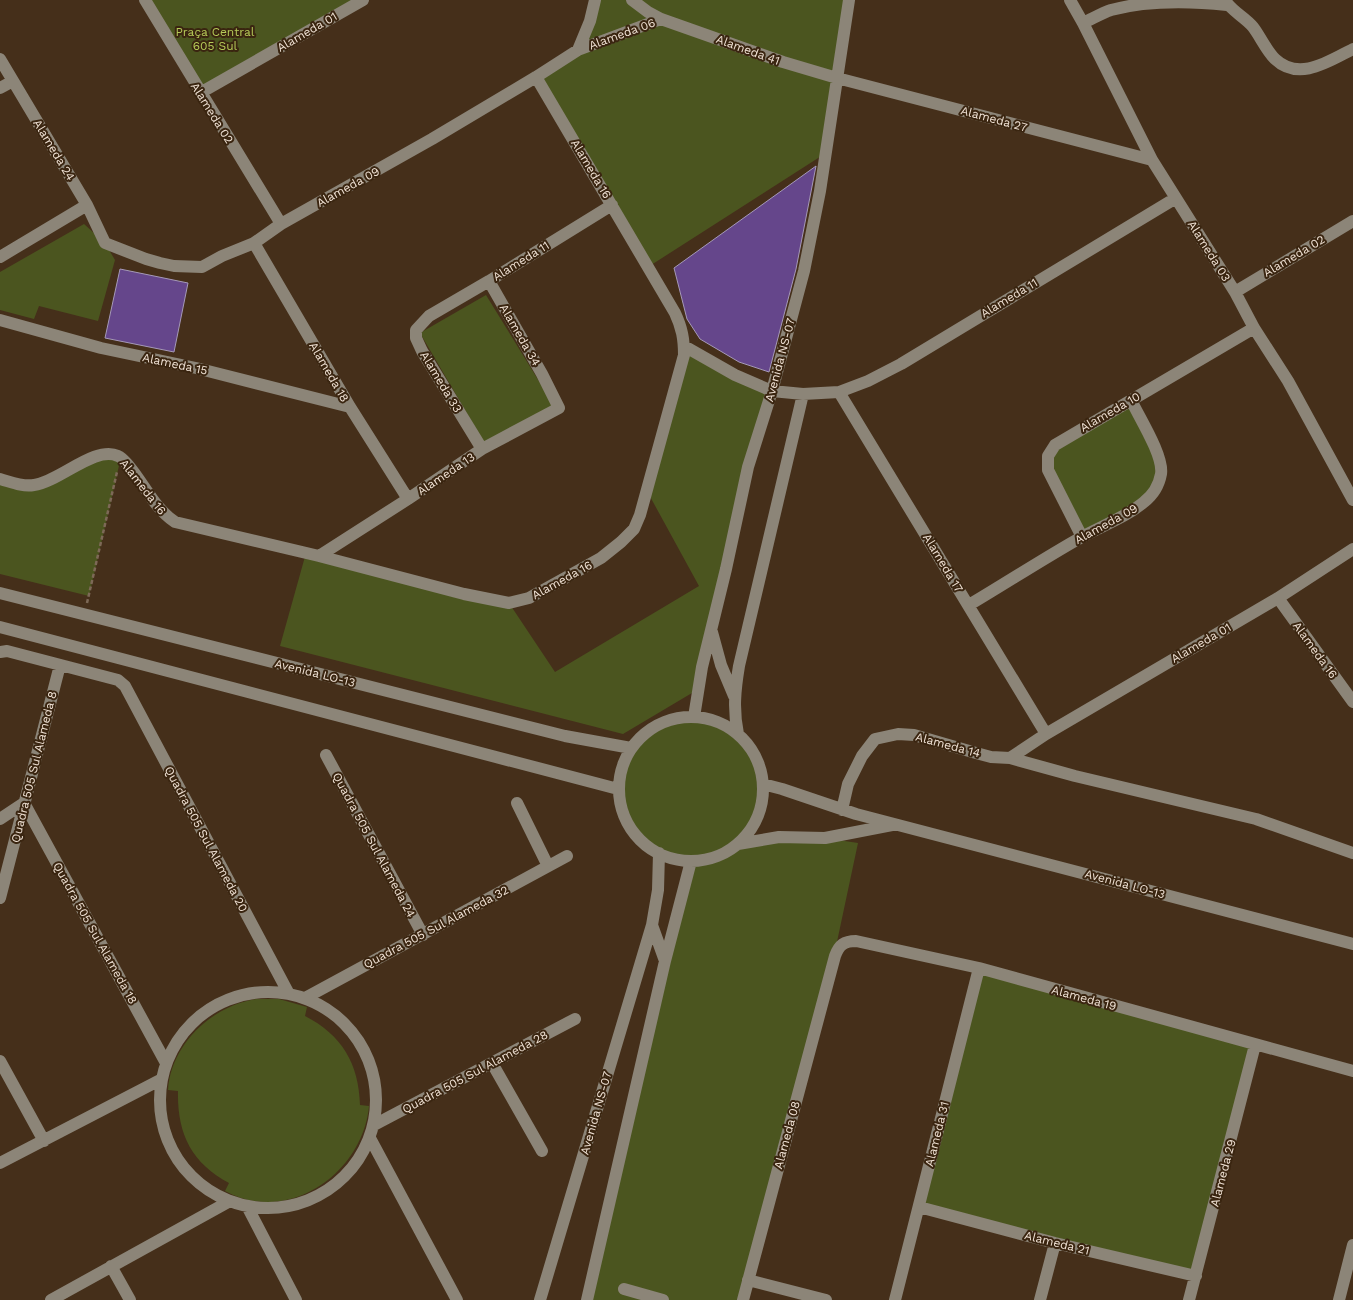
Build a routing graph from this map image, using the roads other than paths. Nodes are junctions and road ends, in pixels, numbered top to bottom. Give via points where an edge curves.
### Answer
1 (145, 0) edge
2 (363, 0) edge
3 (596, 0) edge
4 (632, 0) edge
5 (849, 0) edge
6 (1070, 0) edge
7 (1226, 2) edge
8 (661, 19) junction
9 (1083, 23) junction
10 (1353, 49) edge
11 (578, 50) junction
12 (0, 59) edge
13 (536, 77) junction
14 (836, 78) junction
15 (12, 81) junction
16 (0, 88) edge
17 (200, 93) junction
18 (1152, 160) junction
19 (1176, 198) junction
20 (86, 205) junction
21 (612, 205) junction
22 (1353, 221) edge
23 (281, 224) junction
24 (105, 243) joint
25 (254, 243) junction
26 (0, 258) edge
27 (489, 281) junction
28 (1235, 292) junction
29 (429, 316) joint
30 (0, 320) edge
31 (1254, 328) junction
32 (684, 346) junction
33 (550, 389) joint
34 (772, 391) junction
35 (839, 392) junction
36 (803, 394) junction
37 (1131, 400) junction
38 (350, 407) junction
39 (482, 449) junction
40 (0, 479) edge
41 (408, 499) junction
42 (1353, 500) edge
43 (1082, 537) junction
44 (1353, 549) edge
45 (319, 556) junction
46 (0, 593) edge
47 (1278, 598) junction
48 (969, 605) junction
49 (0, 626) edge
50 (711, 629) junction
51 (0, 652) edge
52 (60, 665) junction
53 (734, 696) junction
54 (1353, 702) edge
55 (694, 717) junction
56 (738, 734) junction
57 (1046, 734) junction
58 (632, 748) junction
59 (326, 755) dead end
60 (1010, 758) junction
61 (763, 784) junction
62 (618, 789) junction
63 (24, 803) junction
64 (517, 803) dead end
65 (842, 810) junction
66 (0, 819) edge
67 (897, 825) junction
68 (738, 844) junction
69 (659, 853) junction
70 (1353, 853) edge
71 (567, 856) dead end
72 (691, 861) junction
73 (548, 866) junction
74 (0, 898) edge
75 (652, 925) junction
76 (423, 935) junction
77 (1353, 944) edge
78 (272, 961) junction
79 (665, 961) junction
80 (979, 968) junction
81 (831, 970) joint
82 (335, 982) junction
83 (267, 992) junction
84 (289, 994) junction
85 (305, 998) junction
86 (330, 1011) junction
87 (576, 1019) dead end
88 (152, 1037) junction
89 (175, 1043) junction
90 (1256, 1045) junction
91 (0, 1061) edge
92 (166, 1063) junction
93 (492, 1063) junction
94 (1353, 1072) edge
95 (162, 1078) junction
96 (130, 1095) junction
97 (377, 1102) junction
98 (160, 1108) junction
99 (405, 1109) junction
100 (374, 1125) junction
101 (370, 1138) junction
102 (44, 1141) junction
103 (542, 1152) dead end
104 (360, 1157) junction
105 (0, 1163) edge
106 (387, 1170) junction
107 (205, 1188) junction
108 (230, 1201) junction
109 (247, 1206) junction
110 (919, 1207) junction
111 (272, 1208) junction
112 (204, 1216) junction
113 (262, 1234) junction
114 (1055, 1243) junction
115 (1353, 1245) edge
116 (111, 1266) junction
117 (1196, 1276) junction
118 (748, 1280) junction
119 (624, 1290) dead end
120 (51, 1300) edge
121 (130, 1300) edge
122 (296, 1300) edge
123 (457, 1300) edge
124 (540, 1300) edge
125 (587, 1300) edge
126 (663, 1300) edge
127 (744, 1300) edge
128 (826, 1300) edge
129 (895, 1300) edge
130 (1040, 1300) edge
131 (1189, 1300) edge
132 (1339, 1300) edge

1 - 17 street, Alameda 02
2 - 17 street, Alameda 01
3 - 11 street
4 - 8 street, Alameda 06
5 - 14 street, Avenida NS-07
6 - 9 street, Alameda 03
7 - 9 street via 1188,0 1132,4
7 - 10 street via 1250,23 1273,58 1284,66 1304,70 1320,66
8 - 11 street, Alameda 06
8 - 14 street, Alameda 41
9 - 18 street, Alameda 03
11 - 13 street, Alameda 09
12 - 15 street, Alameda 24
13 - 21 street, Alameda 16
13 - 23 street, Alameda 09
14 - 18 street, Alameda 27
14 - 34 street, Avenida NS-07 via 820,190 804,271
15 - 16 street
15 - 20 street, Alameda 24
17 - 23 street, Alameda 02
18 - 19 street, Alameda 03
19 - 28 street, Alameda 03
19 - 35 street, Alameda 11 via 901,364
20 - 24 street, Alameda 24
20 - 26 street
21 - 27 street, Alameda 11
21 - 32 street, Alameda 16 via 675,313
22 - 28 street, Alameda 02
23 - 25 street, Alameda 09
24 - 25 street, Alameda 09 via 146,260 202,267
25 - 38 street, Alameda 18
27 - 29 street, Alameda 11
27 - 33 street, Alameda 34
28 - 31 street, Alameda 03
29 - 39 street, Alameda 33 via 416,330 419,344
30 - 38 street, Alameda 15 via 101,348
31 - 37 street, Alameda 10
31 - 42 street, Alameda 03 via 1288,381
32 - 34 street, Alameda 11
32 - 45 street, Alameda 16 via 640,515 634,529 601,558 529,598 508,603
33 - 39 street, Alameda 13 via 559,408
34 - 36 street, Alameda 11
34 - 50 street, Avenida NS-07 via 748,467
35 - 36 street, Alameda 11
35 - 48 street, Alameda 17
36 - 53 street
37 - 43 street, Alameda 09 via 1159,455 1162,465 1157,486 1142,504
37 - 43 street, Alameda 10 via 1054,444 1050,450 1048,470
38 - 41 street, Alameda 18
39 - 41 street, Alameda 13
40 - 45 street, Alameda 16 via 26,486 35,485 99,455 111,453 121,457 159,509 175,522
41 - 45 street, Alameda 13
43 - 48 street, Alameda 09
44 - 47 street, Alameda 01
46 - 58 street, Avenida LO-13 via 566,736
47 - 54 street, Alameda 16
47 - 57 street, Alameda 01
48 - 57 street, Alameda 17
49 - 62 street
50 - 53 street
50 - 55 street, Avenida NS-07
51 - 52 street
52 - 63 street, Quadra 505 Sul Alameda 8
52 - 78 street, Quadra 505 Sul Alameda 20 via 123,684
53 - 56 street
55 - 56 street via 710,720
55 - 58 street via 670,720 648,731
56 - 61 street via 757,760
57 - 60 street, Alameda 01
58 - 62 street via 624,760
59 - 76 street, Quadra 505 Sul Alameda 24
60 - 65 street, Alameda 14 via 991,757 914,735 898,734 875,739 848,784
60 - 70 street via 1256,819
61 - 65 street, Avenida LO-13
61 - 68 street via 762,806 749,833
62 - 69 street via 621,809 630,827 642,842
63 - 66 street
63 - 74 street, Quadra 505 Sul Alameda 8
63 - 88 street, Quadra 505 Sul Alameda 18
64 - 73 street
65 - 67 street, Avenida LO-13
67 - 68 street, Avenida LO-13 via 824,838 779,837
67 - 77 street, Avenida LO-13
68 - 72 street via 708,859
69 - 72 street
69 - 75 street, Avenida NS-07 via 658,890
71 - 73 street, Quadra 505 Sul Alameda 32
72 - 79 street
73 - 76 street, Quadra 505 Sul Alameda 32
75 - 79 street, Avenida NS-07
75 - 124 street, Avenida NS-07
76 - 82 street, Quadra 505 Sul Alameda 32
78 - 83 street via 273,972
78 - 84 street, Quadra 505 Sul Alameda 20
79 - 125 street
80 - 81 street, Alameda 19 via 848,941 837,950
80 - 90 street, Alameda 19
80 - 110 street, Alameda 31
81 - 118 street, Alameda 08
82 - 85 street, Quadra 505 Sul Alameda 32
82 - 86 street via 329,994
83 - 84 street
83 - 89 street via 240,995 215,1006 193,1022
84 - 85 street
85 - 86 street
86 - 97 street via 362,1046 374,1076
87 - 93 street, Quadra 505 Sul Alameda 28
88 - 89 street via 163,1044
88 - 92 street, Quadra 505 Sul Alameda 18
89 - 92 street
90 - 94 street, Alameda 19
90 - 117 street, Alameda 29
91 - 102 street
92 - 95 street
93 - 99 street, Quadra 505 Sul Alameda 28
93 - 103 street
95 - 96 street
95 - 98 street
96 - 98 street via 144,1096
96 - 102 street
97 - 99 street via 389,1108
97 - 100 street
98 - 107 street via 165,1133 176,1158
99 - 100 street, Quadra 505 Sul Alameda 28
100 - 101 street
101 - 104 street
101 - 106 street
102 - 105 street
104 - 106 street via 376,1161
104 - 111 street via 344,1178 322,1194 298,1204
106 - 123 street
107 - 108 street
107 - 112 street via 207,1203
108 - 109 street
108 - 112 street
109 - 111 street
109 - 113 street
110 - 114 street, Alameda 21
110 - 129 street, Alameda 31
111 - 113 street via 264,1218
112 - 116 street
113 - 122 street
114 - 117 street, Alameda 21
114 - 130 street
115 - 132 street
116 - 120 street
116 - 121 street
117 - 131 street, Alameda 29
118 - 127 street, Alameda 08
118 - 128 street
119 - 126 street

